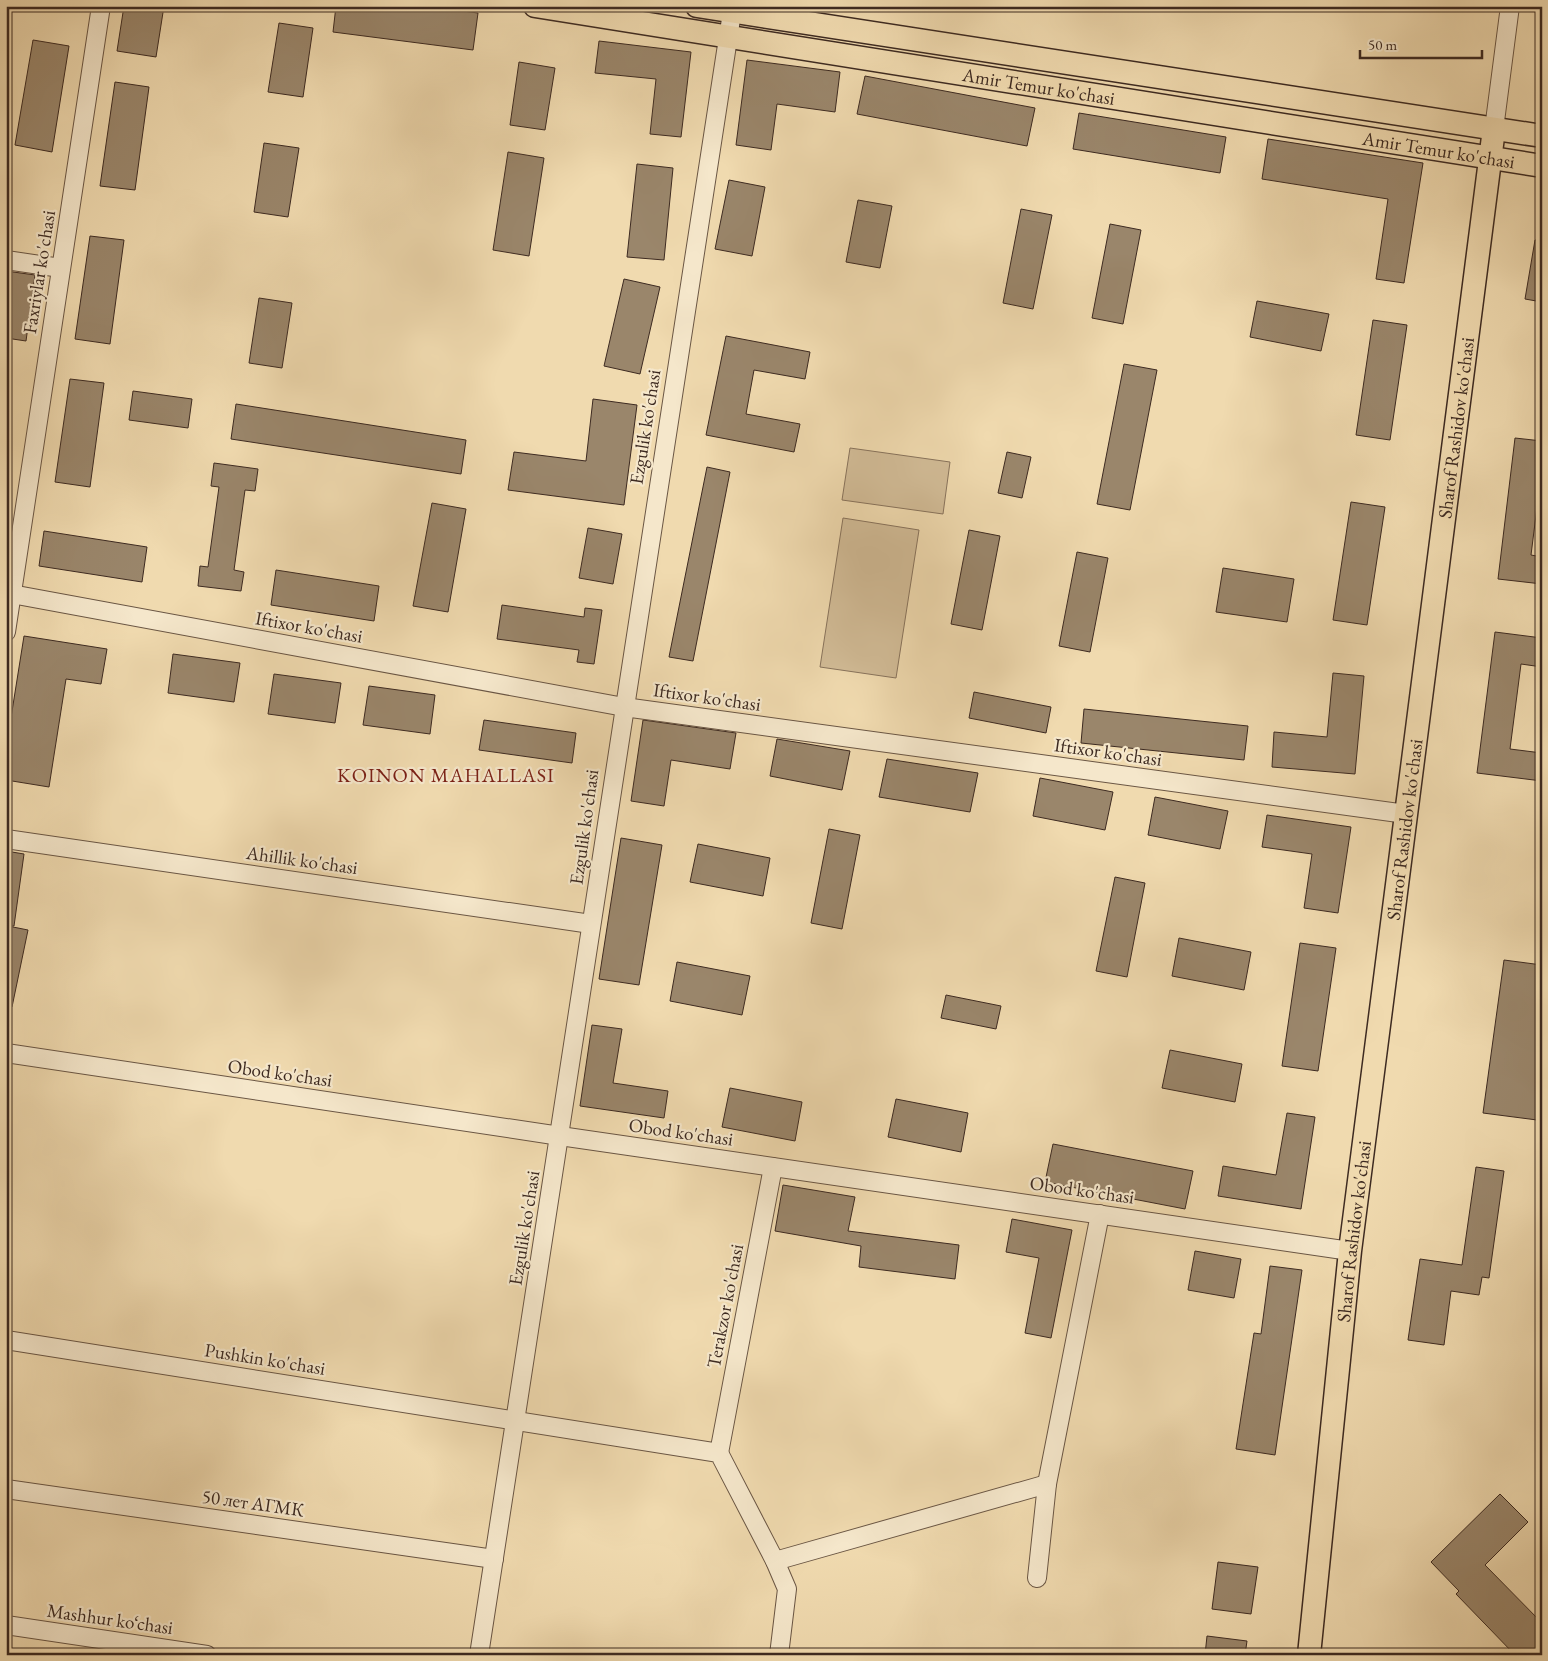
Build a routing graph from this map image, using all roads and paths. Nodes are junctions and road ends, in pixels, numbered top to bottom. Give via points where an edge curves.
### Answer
1 (100, 6) edge
2 (535, 6) edge
3 (696, 6) edge
4 (1510, 6) edge
5 (732, 9) edge
6 (728, 36) junction
7 (1494, 129) junction
8 (1542, 136) edge
9 (1490, 157) junction
10 (1542, 166) edge
11 (6, 260) edge
12 (61, 268) junction
13 (9, 593) edge
14 (6, 632) edge
15 (624, 707) junction
16 (1406, 814) junction
17 (6, 839) edge
18 (592, 924) junction
19 (6, 1053) edge
20 (560, 1136) junction
21 (773, 1167) junction
22 (1100, 1214) junction
23 (1350, 1251) junction
24 (6, 1340) edge
25 (516, 1419) junction
26 (719, 1453) junction
27 (1047, 1484) junction
28 (6, 1490) edge
29 (494, 1559) junction
30 (776, 1561) junction
31 (1037, 1578) dead end
32 (6, 1625) edge
33 (207, 1655) edge
34 (479, 1655) edge
35 (779, 1655) edge
36 (1309, 1655) edge

1 - 12 street, Faxriylar ko'chasi
2 - 6 main road, Amir Temur ko'chasi
3 - 5 main road, Amir Temur ko'chasi
4 - 7 street, Sharof Rashidov ko'chasi
5 - 6 street, Ezgulik ko'chasi
5 - 7 main road, Amir Temur ko'chasi
6 - 9 main road, Amir Temur ko'chasi
6 - 15 street, Ezgulik ko'chasi
7 - 8 main road, Amir Temur ko'chasi
7 - 9 main road, Sharof Rashidov ko'chasi
9 - 10 main road, Amir Temur ko'chasi
9 - 16 main road, Sharof Rashidov ko'chasi
11 - 12 street
12 - 13 street, Faxriylar ko'chasi
13 - 14 street, Faxriylar ko'chasi
13 - 15 street, Iftixor ko'chasi
15 - 16 street, Iftixor ko'chasi
15 - 18 street, Ezgulik ko'chasi
16 - 23 main road, Sharof Rashidov ko'chasi
17 - 18 street, Ahillik ko'chasi
18 - 20 street, Ezgulik ko'chasi
19 - 20 street, Obod ko'chasi
20 - 21 street, Obod ko'chasi
20 - 25 street, Ezgulik ko'chasi
21 - 22 street, Obod ko'chasi
21 - 26 street, Terakzor ko'chasi
22 - 23 street, Obod ko'chasi
22 - 27 street
23 - 36 main road, Sharof Rashidov ko'chasi
24 - 25 street, Pushkin ko'chasi
25 - 26 street
25 - 29 street, Ezgulik ko'chasi
26 - 30 street
27 - 30 street
27 - 31 street
28 - 29 street, 50 лет АГМК
29 - 34 street, Ezgulik ko'chasi
30 - 35 street via 787,1589
32 - 33 street, Mashhur ko‘chasi

